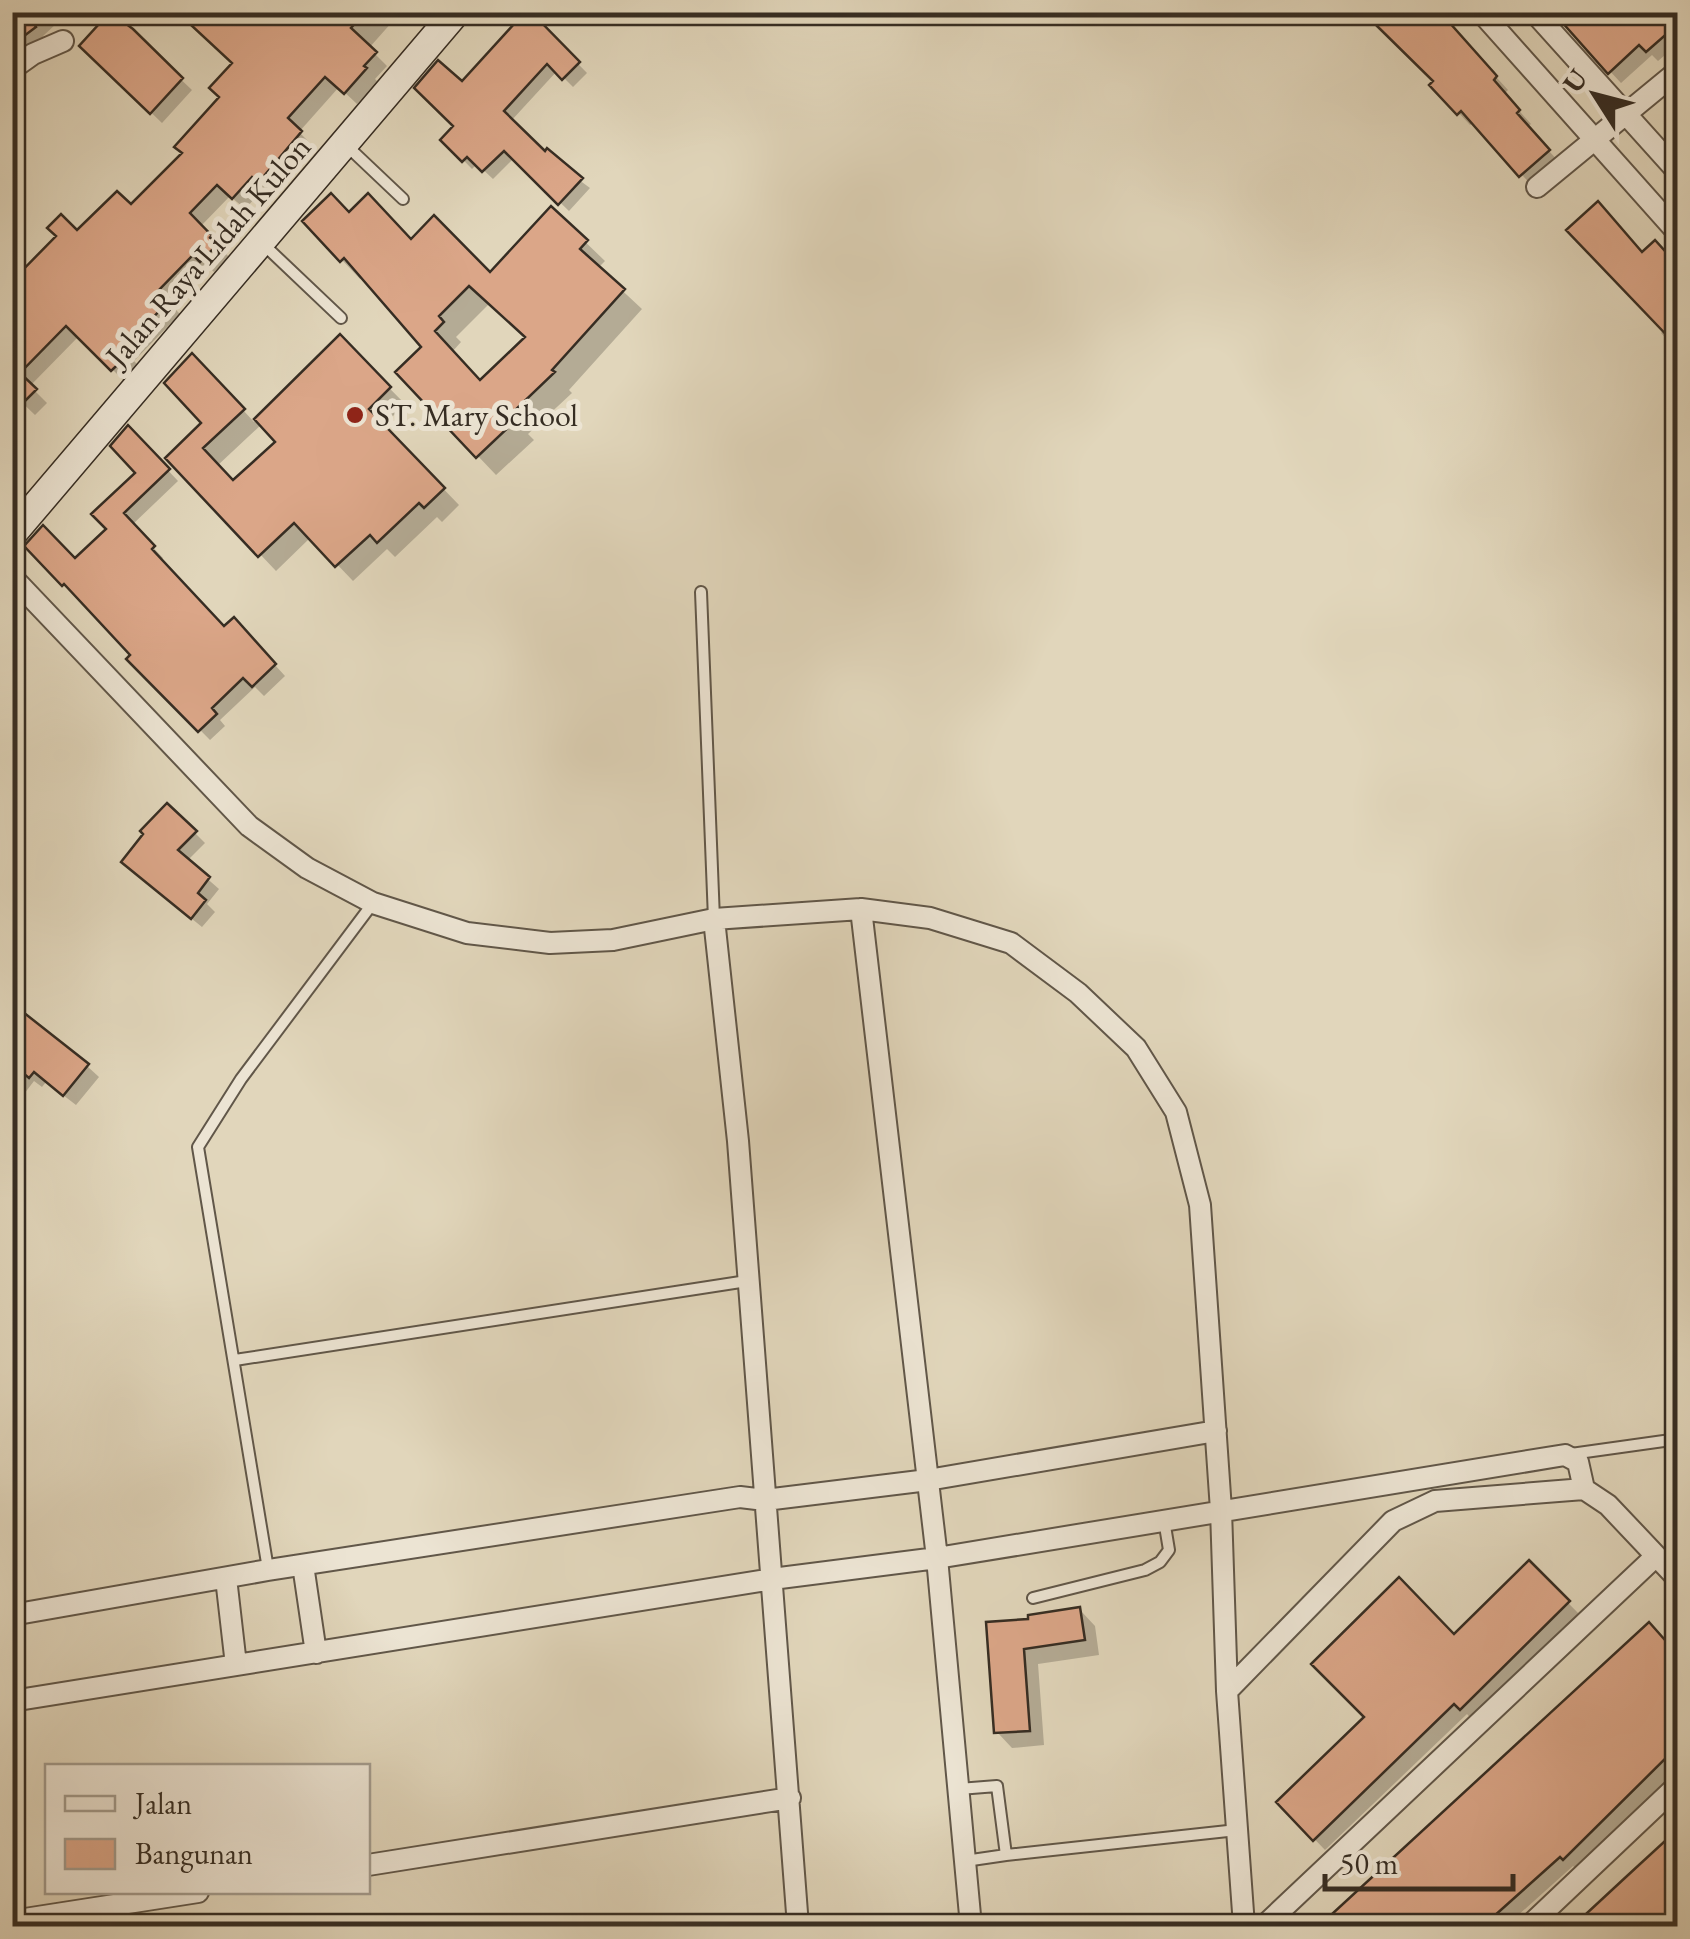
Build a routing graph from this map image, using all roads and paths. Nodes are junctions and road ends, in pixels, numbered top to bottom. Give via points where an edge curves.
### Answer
1 (456, 12) edge
2 (1481, 12) edge
3 (1534, 12) edge
4 (63, 42) dead end
5 (12, 69) edge
6 (1678, 71) edge
7 (1625, 113) junction
8 (1594, 140) junction
9 (346, 145) junction
10 (1678, 172) edge
11 (1537, 187) dead end
12 (403, 198) dead end
13 (1678, 233) edge
14 (262, 243) junction
15 (341, 318) dead end
16 (12, 534) edge
17 (12, 578) edge
18 (701, 592) dead end
19 (373, 904) junction
20 (861, 909) junction
21 (714, 918) junction
22 (747, 1281) junction
23 (236, 1360) junction
24 (1216, 1432) junction
25 (1674, 1439) edge
26 (1678, 1450) edge
27 (1565, 1455) junction
28 (928, 1480) junction
29 (1584, 1490) junction
30 (765, 1500) junction
31 (1221, 1510) junction
32 (1164, 1520) junction
33 (1656, 1556) junction
34 (937, 1558) junction
35 (303, 1565) junction
36 (268, 1570) junction
37 (226, 1578) junction
38 (772, 1579) junction
39 (1678, 1579) edge
40 (1034, 1598) dead end
41 (12, 1614) edge
42 (316, 1652) junction
43 (236, 1666) junction
44 (1227, 1692) junction
45 (12, 1702) edge
46 (1678, 1785) edge
47 (958, 1789) junction
48 (790, 1798) junction
49 (1237, 1830) junction
50 (1006, 1856) junction
51 (964, 1861) junction
52 (370, 1865) edge
53 (185, 1894) edge
54 (12, 1921) edge
55 (798, 1926) edge
56 (971, 1926) edge
57 (1244, 1926) edge
58 (1264, 1926) edge
59 (1530, 1926) edge

1 - 9 main road, Jalan Raya Lidah Kulon
2 - 8 street
3 - 7 street
4 - 5 street
6 - 7 street
7 - 8 street
7 - 10 street
8 - 11 street
8 - 13 street
9 - 12 lane
9 - 14 main road, Jalan Raya Lidah Kulon
14 - 15 lane
14 - 16 main road, Jalan Raya Lidah Kulon
17 - 19 street via 250,826
18 - 21 lane
19 - 21 street via 467,934 550,942 613,940
19 - 23 lane via 198,1147
20 - 21 street
20 - 24 street via 930,918 1011,943 1136,1048 1176,1112 1200,1204
20 - 28 street
21 - 22 street
22 - 23 lane
22 - 30 street
23 - 36 lane
24 - 28 street
24 - 31 street
25 - 26 lane
25 - 27 lane
27 - 29 street via 1578,1462
27 - 31 street
28 - 30 street
28 - 34 street
29 - 33 street via 1608,1505
29 - 44 street via 1435,1501 1392,1521
30 - 35 street via 740,1497
30 - 38 street
31 - 32 street
31 - 44 street
32 - 34 street
32 - 40 lane via 1168,1550 1160,1562
33 - 39 street
33 - 58 street
34 - 38 street
34 - 47 street
35 - 36 street
35 - 42 street
36 - 37 street
37 - 41 street
37 - 43 street
38 - 42 street
38 - 48 street
42 - 43 street
43 - 45 street
44 - 49 street
46 - 59 street
47 - 50 lane via 997,1786
47 - 51 street
48 - 52 street
48 - 55 street
49 - 50 lane
49 - 57 street
50 - 51 lane
51 - 56 street
53 - 54 street

